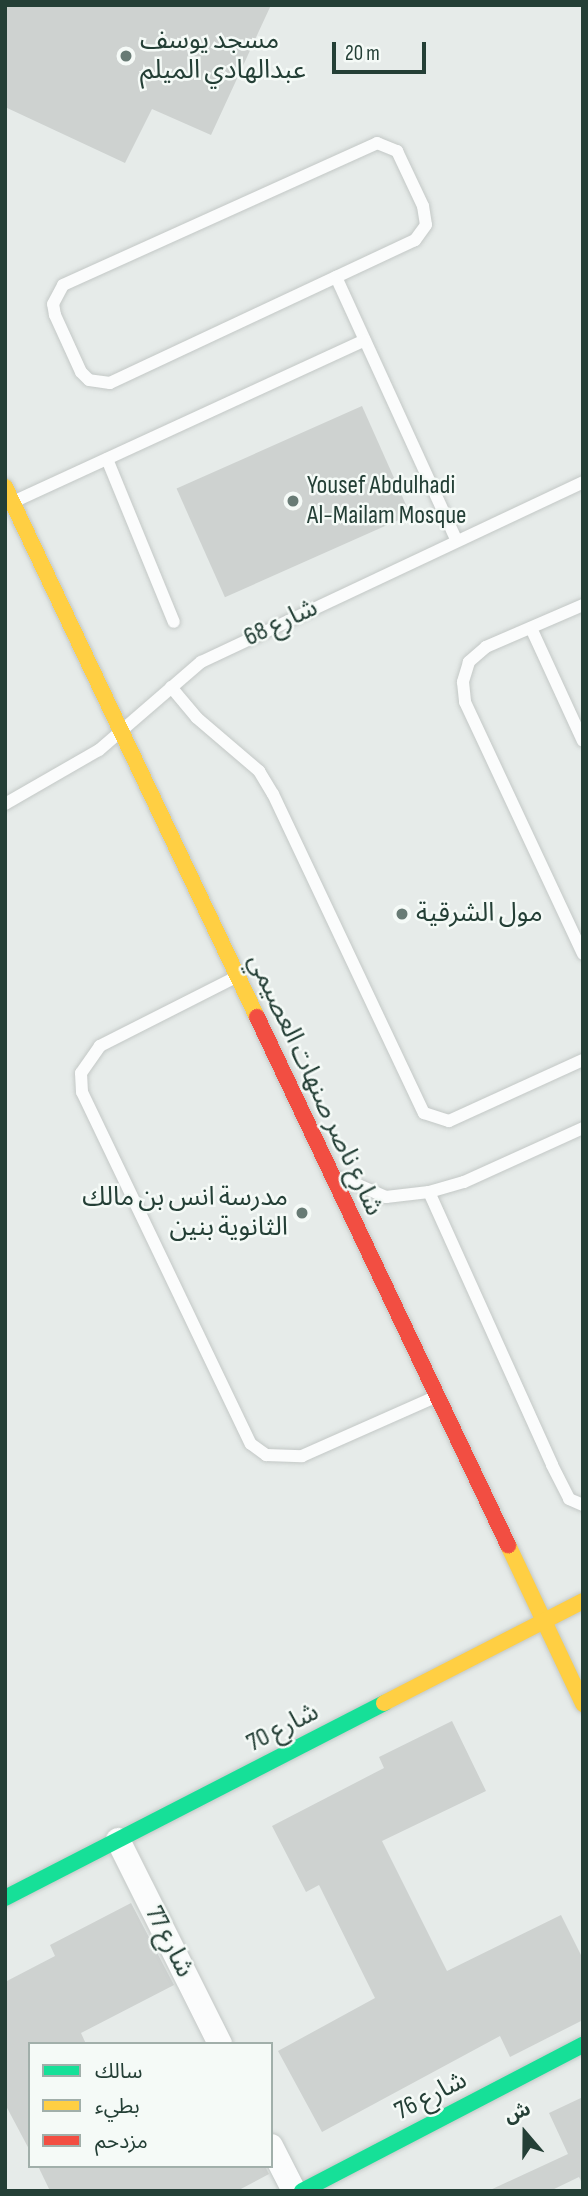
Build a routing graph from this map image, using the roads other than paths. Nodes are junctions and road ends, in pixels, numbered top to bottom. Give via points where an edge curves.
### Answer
1 (336, 277) junction
2 (365, 340) junction
3 (107, 459) junction
4 (583, 482) edge
5 (5, 487) edge
6 (13, 502) junction
7 (457, 541) junction
8 (583, 605) edge
9 (174, 622) dead end
10 (531, 628) junction
11 (171, 687) junction
12 (120, 730) junction
13 (583, 741) edge
14 (5, 804) edge
15 (583, 954) edge
16 (237, 977) junction
17 (583, 1060) edge
18 (583, 1128) edge
19 (324, 1161) junction
20 (429, 1192) junction
21 (435, 1397) junction
22 (583, 1505) edge
23 (583, 1601) edge
24 (542, 1623) junction
25 (583, 1704) edge
26 (118, 1840) junction
27 (5, 1898) edge
28 (219, 2042) edge
29 (583, 2045) edge
30 (273, 2150) edge
31 (294, 2191) edge
32 (302, 2191) edge

1 - 1 lane via 415,240 426,225 404,160 388,145 366,146 73,279 63,285 53,303 81,372 89,380 110,383
1 - 2 lane
2 - 3 lane
2 - 7 lane
3 - 6 lane
3 - 9 lane
4 - 7 lane, شارع 68
5 - 6 street, شارع ناصر صنهات العصيمي
6 - 12 street, شارع ناصر صنهات العصيمي
7 - 11 lane, شارع 68 via 231,646 201,662
8 - 10 lane
10 - 13 lane
10 - 15 lane via 486,647 469,662 463,682 465,702
11 - 12 lane, شارع 68
11 - 17 lane via 197,718 259,771 273,793 424,1113 449,1121
12 - 14 lane, شارع 68 via 69,770
12 - 16 street, شارع ناصر صنهات العصيمي
16 - 19 street, شارع ناصر صنهات العصيمي
16 - 21 lane via 100,1046 81,1073 82,1092 251,1444 266,1455 302,1456
18 - 20 lane
19 - 20 lane via 348,1183 386,1197
19 - 21 street, شارع ناصر صنهات العصيمي
20 - 22 lane via 552,1465 569,1499
21 - 24 street, شارع ناصر صنهات العصيمي
23 - 24 street, شارع 70
24 - 25 street, شارع ناصر صنهات العصيمي
24 - 26 street, شارع 70
26 - 27 street, شارع 70
26 - 28 street, شارع 77
29 - 32 street, شارع 76
30 - 31 street

